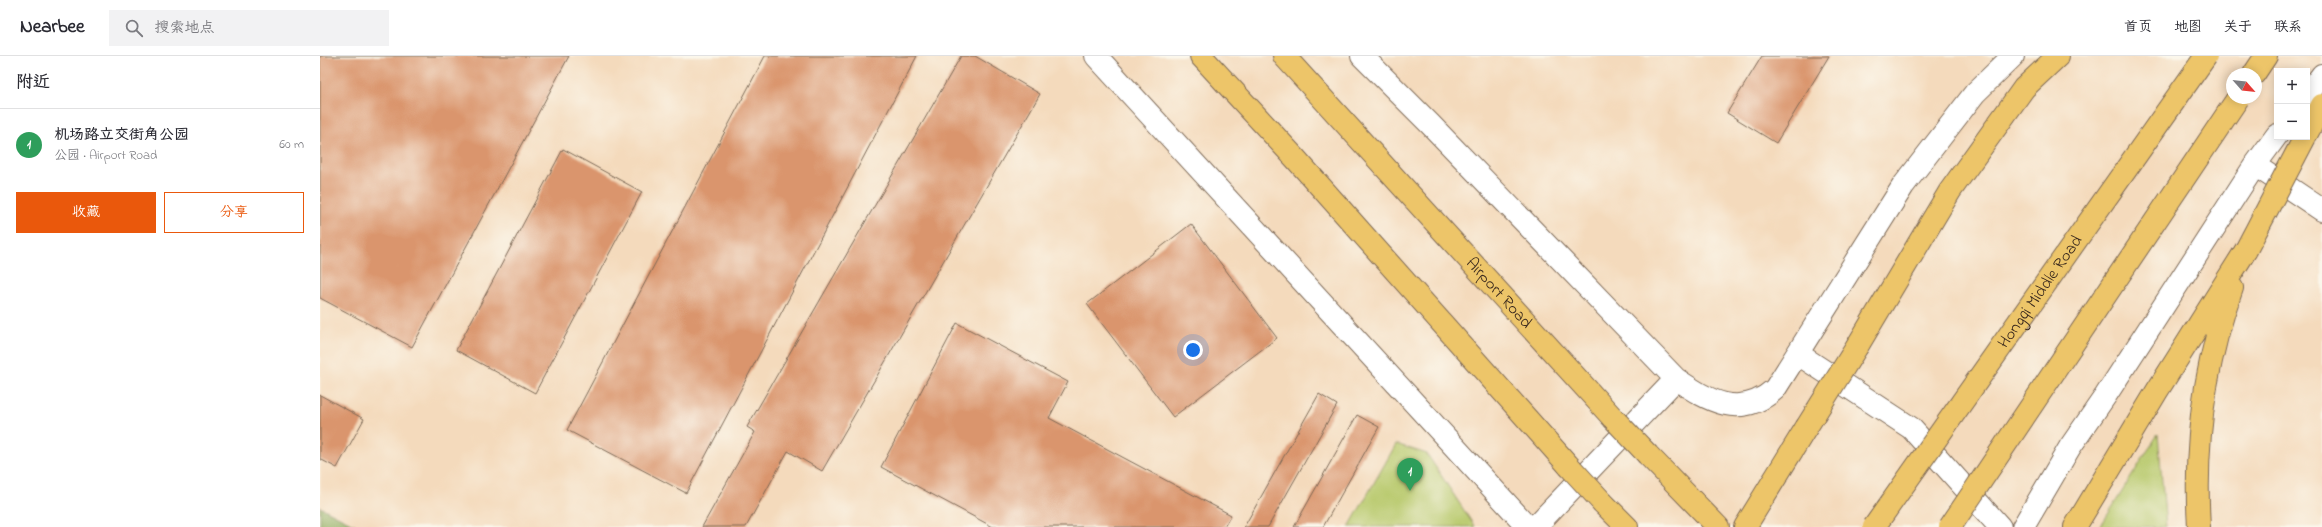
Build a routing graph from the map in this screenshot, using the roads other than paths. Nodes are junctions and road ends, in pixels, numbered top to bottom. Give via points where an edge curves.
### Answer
1 (1096, 56) edge
2 (1201, 56) edge
3 (1284, 56) edge
4 (1362, 56) edge
5 (2013, 56) edge
6 (2058, 56) edge
7 (2206, 56) edge
8 (2266, 56) edge
9 (2258, 68) edge
10 (2322, 75) edge
11 (2310, 91) edge
12 (2234, 104) edge
13 (2322, 105) edge
14 (2310, 128) edge
15 (2274, 139) edge
16 (2303, 140) edge
17 (2255, 165) junction
18 (2322, 210) edge
19 (2246, 250) junction
20 (1798, 354) junction
21 (1676, 379) junction
22 (1528, 527) edge
23 (1535, 527) edge
24 (1627, 527) edge
25 (1718, 527) edge
26 (1745, 527) edge
27 (1874, 527) edge
28 (1950, 527) edge
29 (2000, 527) edge
30 (2023, 527) edge
31 (2076, 527) edge
32 (2199, 527) edge

1 - 22 lane
2 - 24 main road, bridge via 1300,163 1569,466
3 - 25 main road, Airport Road, bridge via 1613,418
4 - 21 lane
5 - 20 lane via 1974,93 1904,186
6 - 26 main road, bridge via 2020,93 1950,191
7 - 27 main road, Hongqi Middle Road, bridge
8 - 9 main road
10 - 11 lane
12 - 28 main road, bridge
13 - 14 main road
15 - 17 lane
16 - 19 main road, bridge
17 - 18 lane
17 - 30 lane via 2070,447
19 - 31 main road via 2157,391
19 - 32 main road via 2225,307 2206,379 2197,458
20 - 21 lane via 1775,389 1758,402 1744,405 1706,399
20 - 29 lane via 1911,428
21 - 23 lane

